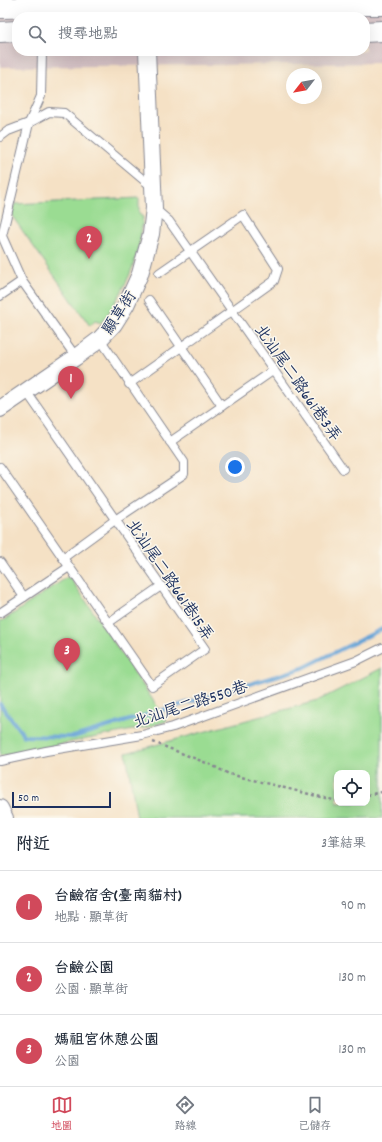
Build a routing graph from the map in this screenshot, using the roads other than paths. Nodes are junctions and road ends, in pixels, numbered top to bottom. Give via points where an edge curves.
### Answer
1 (382, 5) edge
2 (0, 8) edge
3 (145, 11) edge
4 (12, 31) edge
5 (0, 32) edge
6 (370, 32) edge
7 (382, 32) edge
8 (42, 56) edge
9 (147, 56) edge
10 (29, 123) junction
11 (0, 137) edge
12 (154, 189) junction
13 (154, 208) junction
14 (190, 252) junction
15 (159, 273) dead end
16 (22, 281) junction
17 (0, 296) edge
18 (149, 300) dead end
19 (232, 311) junction
20 (100, 339) junction
21 (181, 347) junction
22 (76, 357) junction
23 (274, 370) junction
24 (129, 384) junction
25 (26, 391) junction
26 (222, 406) junction
27 (0, 409) edge
28 (170, 442) junction
29 (0, 467) edge
30 (343, 469) dead end
31 (3, 479) edge
32 (115, 520) junction
33 (63, 558) junction
34 (0, 562) edge
35 (69, 567) junction
36 (161, 586) junction
37 (24, 597) junction
38 (0, 614) edge
39 (108, 623) junction
40 (382, 648) edge
41 (0, 761) edge
42 (0, 808) edge
43 (5, 818) edge

1 - 3 street
2 - 3 street
4 - 5 street
6 - 7 street
8 - 10 lane via 41,96
9 - 12 street, 顯草街
10 - 11 lane
10 - 12 lane via 49,112 64,113
10 - 16 lane via 2,236
12 - 13 street, 顯草街
13 - 14 lane, 北汕尾二路661巷3弄 via 169,221
13 - 20 street, 顯草街 via 151,234 140,274 126,305 114,324
14 - 15 lane
14 - 19 lane, 北汕尾二路661巷3弄
14 - 19 lane via 243,215 278,269 274,281
16 - 17 lane
16 - 22 lane
18 - 21 lane
19 - 21 lane
19 - 23 lane, 北汕尾二路661巷3弄
20 - 22 street, 顯草街
20 - 24 lane
21 - 24 lane
21 - 26 lane
22 - 25 street, 顯草街
23 - 26 lane
23 - 30 lane, 北汕尾二路661巷3弄
24 - 28 lane
25 - 27 street, 顯草街
25 - 32 lane, 北汕尾二路661巷15弄
26 - 28 lane
28 - 32 lane via 184,462 184,474
29 - 31 lane, 北汕尾二路661巷15弄
31 - 33 lane, 北汕尾二路661巷15弄
32 - 33 lane
32 - 36 lane, 北汕尾二路661巷15弄
33 - 35 lane, 北汕尾二路661巷15弄
34 - 37 lane
35 - 37 lane
35 - 39 lane, 北汕尾二路661巷15弄
36 - 39 lane
36 - 39 lane, 北汕尾二路661巷15弄 via 205,649 152,686
37 - 38 lane
40 - 41 lane, 北汕尾二路550巷 via 356,661 173,727
42 - 43 street

